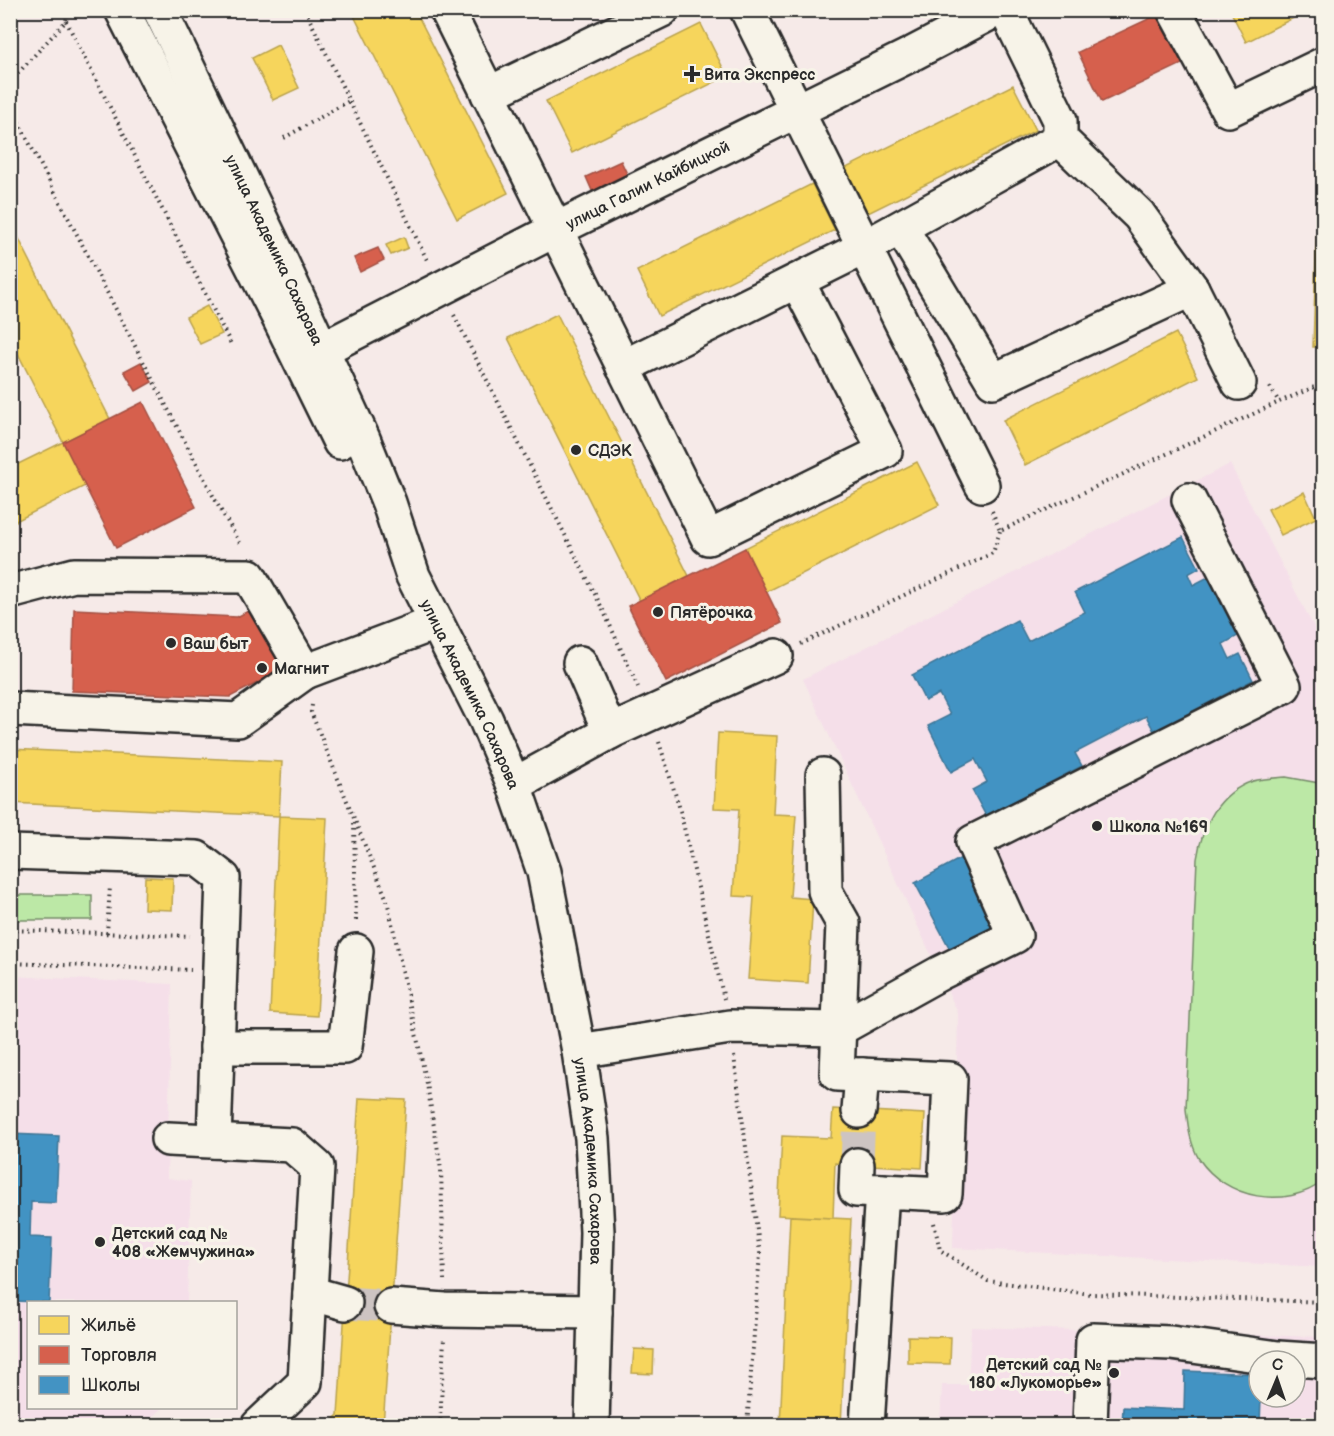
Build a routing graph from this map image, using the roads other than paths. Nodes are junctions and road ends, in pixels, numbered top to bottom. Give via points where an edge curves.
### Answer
1 (122, 10) edge
2 (160, 10) edge
3 (447, 10) edge
4 (662, 10) edge
5 (747, 10) edge
6 (996, 10) edge
7 (1006, 10) edge
8 (1174, 10) edge
9 (1323, 64) edge
10 (488, 94) junction
11 (797, 110) junction
12 (1060, 140) junction
13 (901, 228) junction
14 (555, 230) junction
15 (865, 247) junction
16 (797, 281) junction
17 (1192, 289) junction
18 (311, 356) junction
19 (623, 367) junction
20 (1239, 384) road end
21 (982, 485) road end
22 (1190, 500) dead end
23 (10, 592) edge
24 (435, 623) junction
25 (776, 656) road end
26 (580, 663) dead end
27 (308, 671) junction
28 (10, 709) edge
29 (610, 732) junction
30 (823, 776) dead end
31 (514, 785) junction
32 (10, 852) edge
33 (356, 951) road end
34 (839, 1029) junction
35 (218, 1047) junction
36 (579, 1051) junction
37 (862, 1075) junction
38 (859, 1112) tunnel mouth
39 (168, 1139) dead end
40 (214, 1141) junction
41 (857, 1164) tunnel mouth
42 (882, 1191) junction
43 (310, 1293) junction
44 (345, 1303) tunnel mouth
45 (391, 1306) tunnel mouth
46 (595, 1312) junction
47 (1323, 1361) edge
48 (258, 1425) edge
49 (592, 1425) edge
50 (867, 1425) edge
51 (1090, 1425) edge

1 - 18 main road
2 - 18 main road, улица Академика Сахарова via 280,259
3 - 10 main road
4 - 10 main road
5 - 11 main road
6 - 11 main road, улица Галии Кайбицкой
7 - 12 main road via 1060,120
8 - 9 main road via 1228,110
10 - 14 main road
11 - 14 main road, улица Галии Кайбицкой
11 - 15 main road
12 - 13 main road
12 - 17 main road via 1139,214
13 - 15 main road
13 - 17 main road via 993,381
14 - 18 main road, улица Галии Кайбицкой
14 - 19 main road
15 - 16 main road
15 - 21 main road
16 - 19 main road
16 - 19 main road via 885,451 750,518 708,538
17 - 20 main road
18 - 24 main road, улица Академика Сахарова via 363,439 389,502 412,576
22 - 34 main road via 1284,686 973,842 1015,936
23 - 27 main road via 74,574 249,576
24 - 27 main road
24 - 31 main road, улица Академика Сахарова via 486,720
25 - 29 main road
26 - 29 main road
27 - 28 main road via 238,720
29 - 31 main road
30 - 34 main road via 825,891 843,922
31 - 36 main road, улица Академика Сахарова via 544,872
32 - 35 main road via 197,858 223,878
33 - 35 main road via 345,1047
34 - 36 main road via 730,1027
34 - 37 main road via 837,1074
35 - 40 main road
36 - 46 main road, улица Академика Сахарова via 592,1138 597,1232
37 - 38 main road
37 - 42 main road via 950,1079 945,1194
39 - 40 main road
40 - 43 main road via 292,1145 316,1167
41 - 42 main road via 856,1190
42 - 50 main road
43 - 44 main road
43 - 48 main road via 305,1382
45 - 46 main road
46 - 49 main road, улица Академика Сахарова
47 - 51 main road via 1171,1343 1094,1340

